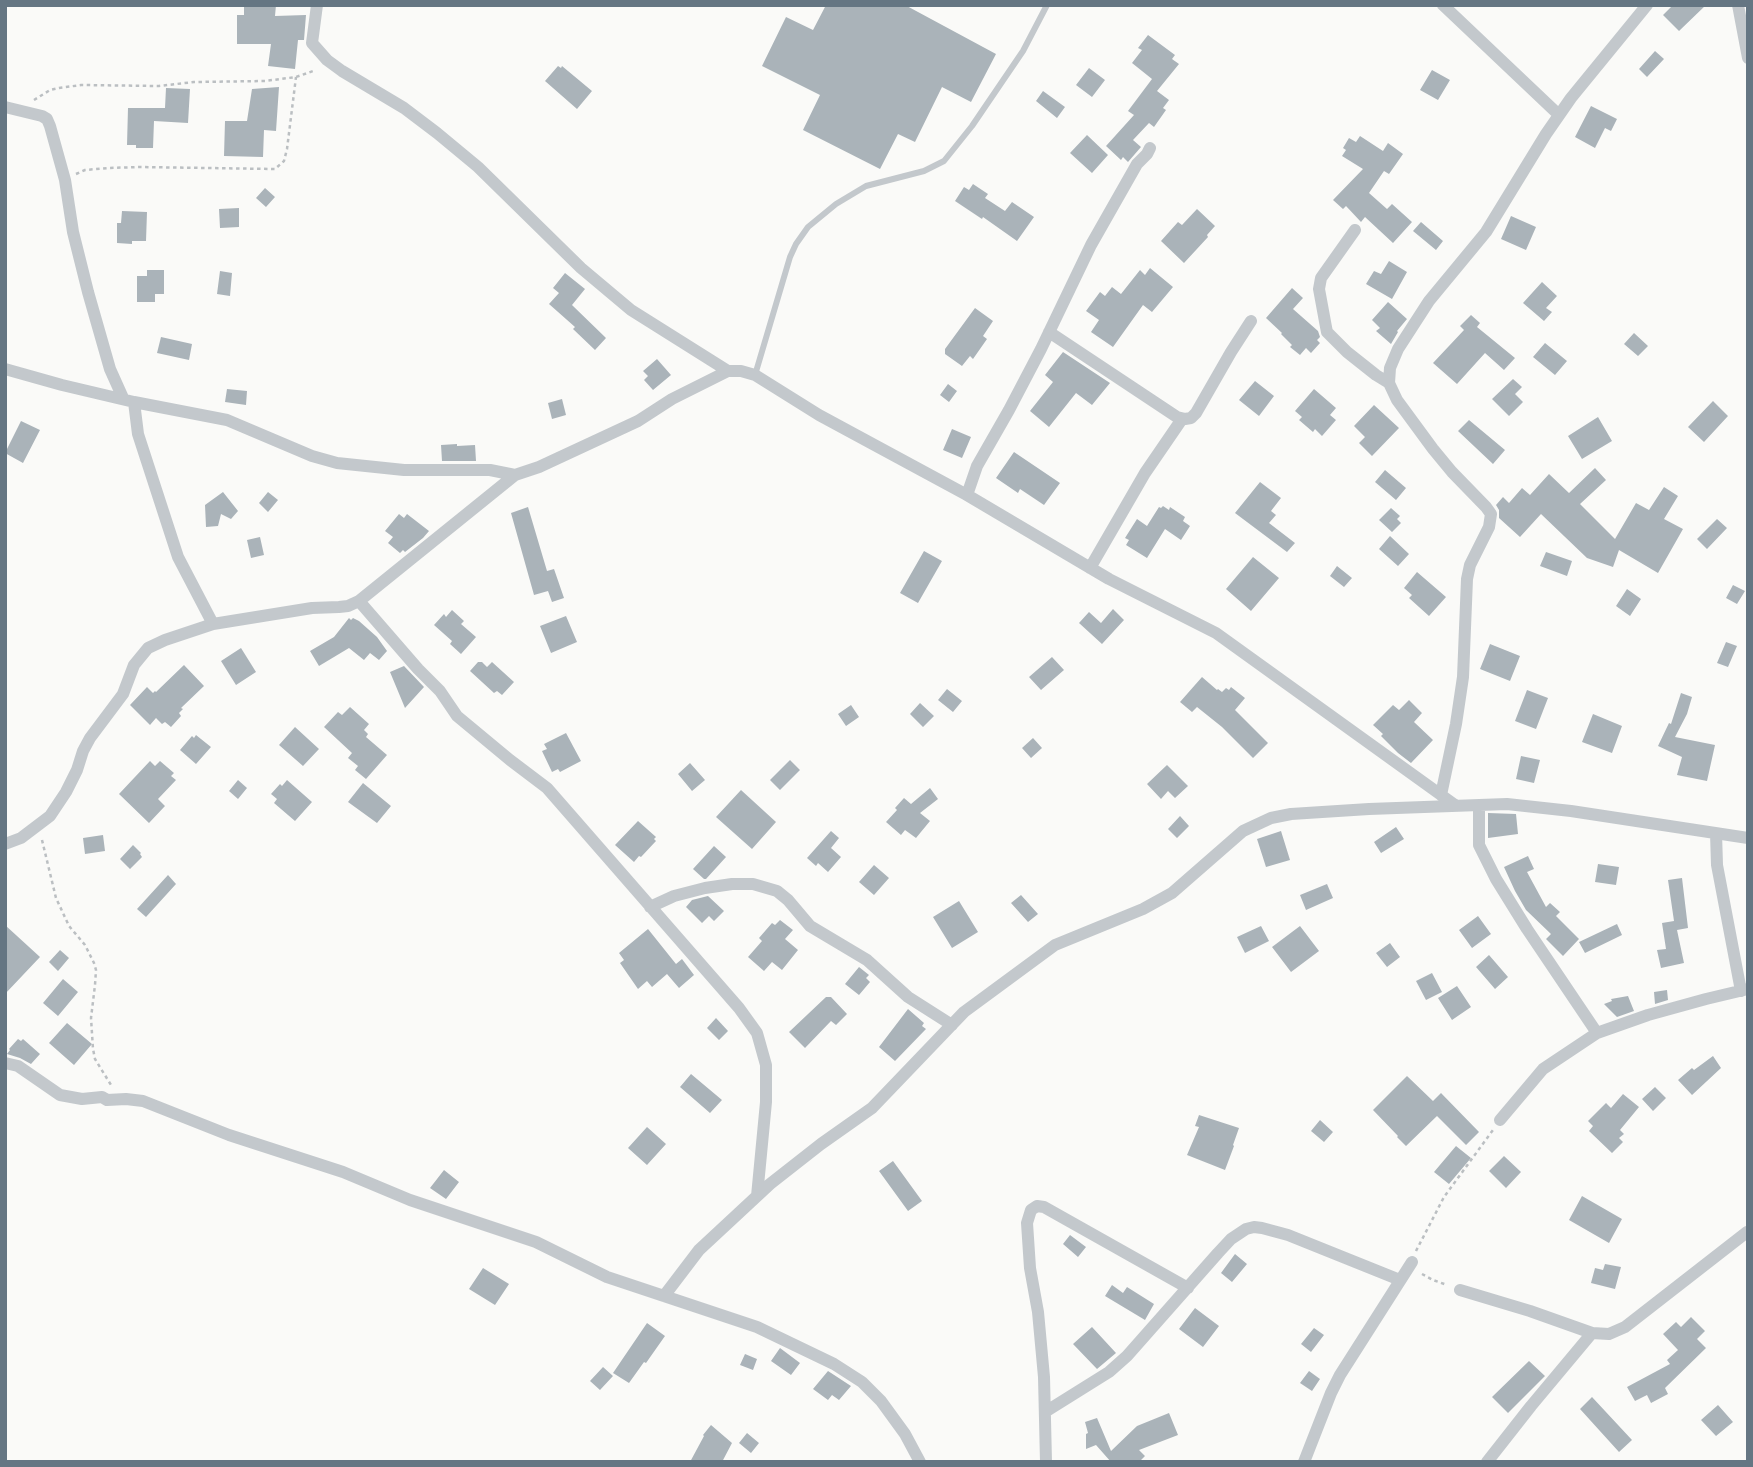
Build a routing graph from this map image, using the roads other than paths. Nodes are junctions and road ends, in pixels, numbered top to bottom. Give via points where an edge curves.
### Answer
1 (317, 5) edge
2 (1047, 5) edge
3 (1443, 5) edge
4 (1647, 5) edge
5 (1738, 5) edge
6 (1748, 58) edge
7 (5, 107) edge
8 (1559, 115) junction
9 (1150, 148) dead end
10 (1355, 230) dead end
11 (1251, 321) dead end
12 (1049, 332) junction
13 (5, 369) edge
14 (728, 370) junction
15 (755, 375) junction
16 (1389, 383) junction
17 (128, 400) junction
18 (1182, 419) junction
19 (515, 475) junction
20 (967, 495) junction
21 (1090, 568) junction
22 (359, 601) junction
23 (213, 624) junction
24 (1441, 795) junction
25 (1455, 805) junction
26 (1479, 805) junction
27 (1716, 833) junction
28 (1748, 838) edge
29 (5, 844) edge
30 (650, 907) junction
31 (1744, 990) edge
32 (952, 1025) junction
33 (1597, 1033) junction
34 (5, 1063) edge
35 (1500, 1120) road end
36 (757, 1196) junction
37 (1747, 1231) edge
38 (1412, 1262) road end
39 (1400, 1280) junction
40 (1188, 1288) junction
41 (1460, 1290) road end
42 (664, 1296) junction
43 (1592, 1333) junction
44 (1045, 1412) junction
45 (920, 1462) edge
46 (1046, 1462) edge
47 (1304, 1462) edge
48 (1487, 1462) edge

1 - 14 street via 312,43 319,53 447,141 631,310
2 - 15 lane via 1023,51 944,161 924,172 866,186 808,228 790,257
3 - 8 street
4 - 8 street
5 - 6 street
7 - 17 street via 47,120 110,369
8 - 16 street via 1486,232 1429,301 1398,349
9 - 12 street via 1091,246
10 - 16 street via 1321,278 1327,332
11 - 18 street via 1196,413
12 - 18 street
12 - 20 street via 977,466
13 - 17 street
14 - 15 street
14 - 19 street via 638,421
15 - 20 street
16 - 24 street via 1396,400 1433,449 1491,514 1467,579 1463,677
17 - 19 street via 228,419 337,463
17 - 23 street via 178,557
18 - 21 street
19 - 22 street
20 - 21 street
21 - 24 street via 1216,633
22 - 23 street
22 - 30 street via 457,716 547,788
23 - 29 street via 148,648 123,694 90,738 50,816
24 - 25 street
25 - 26 street
25 - 32 street via 1271,818 1243,831 1172,893 1055,945
26 - 27 street via 1571,811
26 - 33 street via 1479,845 1490,867
27 - 28 street
27 - 31 street via 1717,865
30 - 32 street via 674,896 732,884 777,891 810,926 867,960 908,996
30 - 36 street via 757,1033 766,1065 766,1102
31 - 33 street
32 - 36 street via 872,1108
33 - 35 street via 1543,1069
34 - 42 street via 18,1066 60,1095 143,1101 536,1242 607,1276
36 - 42 street via 699,1250
37 - 43 street via 1625,1327 1609,1334
38 - 39 street
39 - 40 street via 1254,1227 1231,1239
39 - 47 street via 1340,1375
40 - 44 street via 1109,1372
40 - 44 street via 1044,1207 1031,1210 1027,1223 1030,1268
41 - 43 street
42 - 45 street via 757,1327 862,1382 905,1434
43 - 48 street
44 - 46 street

